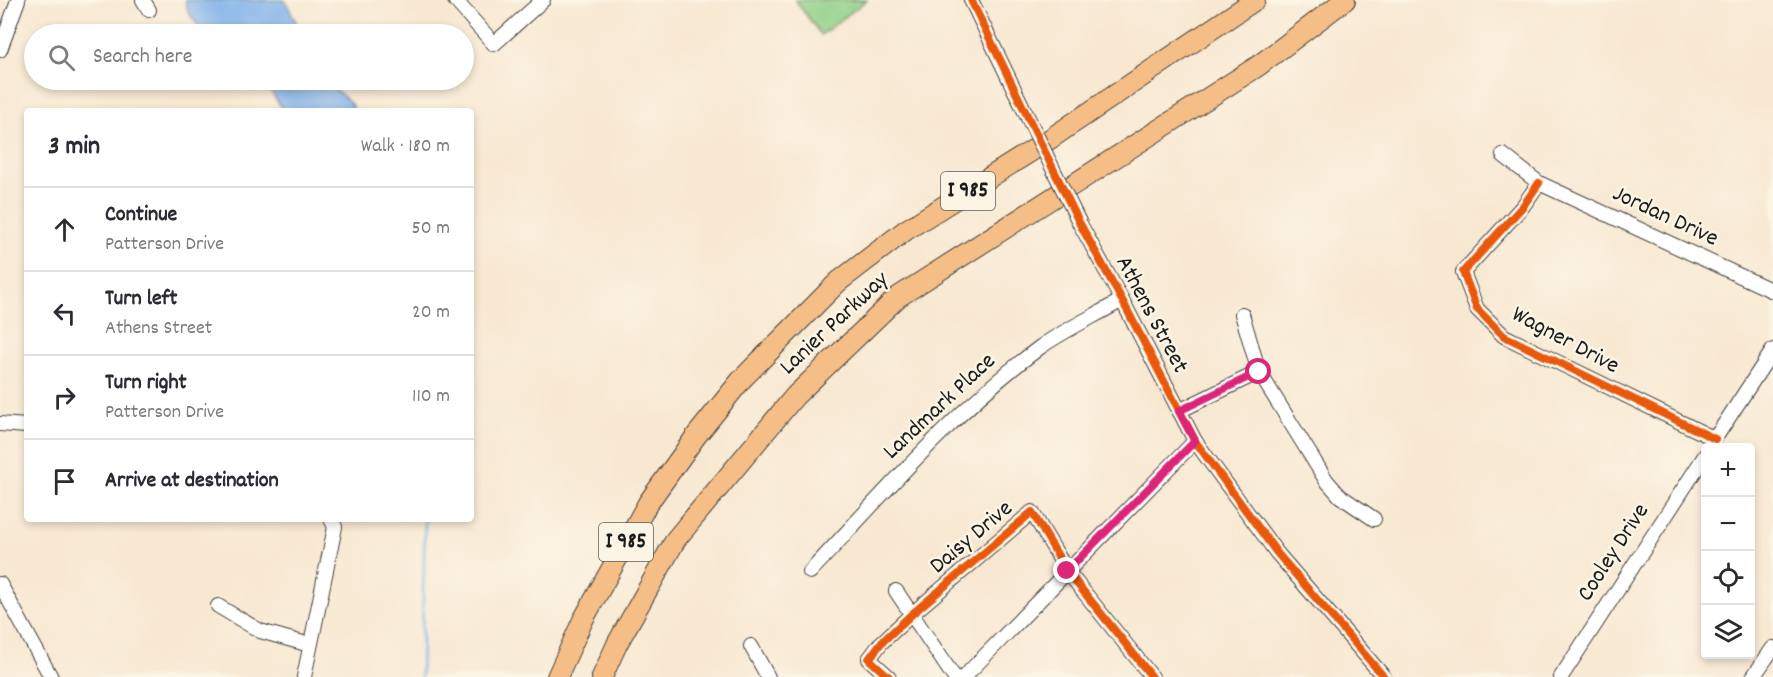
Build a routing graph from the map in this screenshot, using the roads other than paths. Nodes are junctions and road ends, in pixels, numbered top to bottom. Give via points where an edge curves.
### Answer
1 (18, 0) edge
2 (455, 0) edge
3 (543, 0) edge
4 (971, 0) edge
5 (1255, 0) edge
6 (1345, 0) edge
7 (0, 50) edge
8 (1503, 155) dead end
9 (1539, 183) junction
10 (1773, 291) edge
11 (1122, 300) junction
12 (1242, 314) dead end
13 (1773, 350) edge
14 (1259, 372) junction
15 (1179, 411) junction
16 (0, 424) edge
17 (24, 426) edge
18 (1195, 441) junction
19 (1712, 443) edge
20 (1701, 462) edge
21 (1374, 519) dead end
22 (332, 522) edge
23 (1067, 571) junction
24 (810, 572) dead end
25 (0, 584) edge
26 (896, 591) dead end
27 (218, 606) dead end
28 (912, 614) junction
29 (310, 645) junction
30 (751, 646) dead end
31 (1773, 648) edge
32 (1378, 675) edge
33 (51, 677) edge
34 (304, 677) edge
35 (557, 677) edge
36 (602, 677) edge
37 (768, 677) edge
38 (890, 677) edge
39 (954, 677) edge
40 (964, 677) edge
41 (1152, 677) edge
42 (1561, 677) edge
43 (1753, 677) edge

1 - 7 street
2 - 3 street via 494,44
4 - 11 street, Athens Street, bridge via 1080,224
5 - 35 highway, Lanier Parkway / I 985 via 1041,145 906,230 838,282 742,379 648,503 583,620
6 - 36 highway, Lanier Parkway / I 985 via 1258,66 898,297 795,396 676,539
8 - 9 street, Jordan Drive
9 - 10 street, Jordan Drive
9 - 19 street, Wagner Drive via 1463,272 1477,309 1504,336
11 - 15 street, Athens Street
11 - 24 street, Landmark Place via 1041,347 980,395
12 - 14 street
13 - 19 street
14 - 15 street
14 - 21 street via 1326,480 1340,496
15 - 18 street, Athens Street
16 - 17 street
18 - 23 street
18 - 32 street, Athens Street via 1277,553
20 - 42 street, Cooley Drive
22 - 29 street via 335,527
23 - 28 street, Daisy Drive via 1032,512
23 - 40 street
23 - 41 street
25 - 33 street
26 - 28 street
27 - 29 street via 260,631
28 - 38 street via 869,659
28 - 39 street
29 - 34 street
30 - 37 street
31 - 43 street

